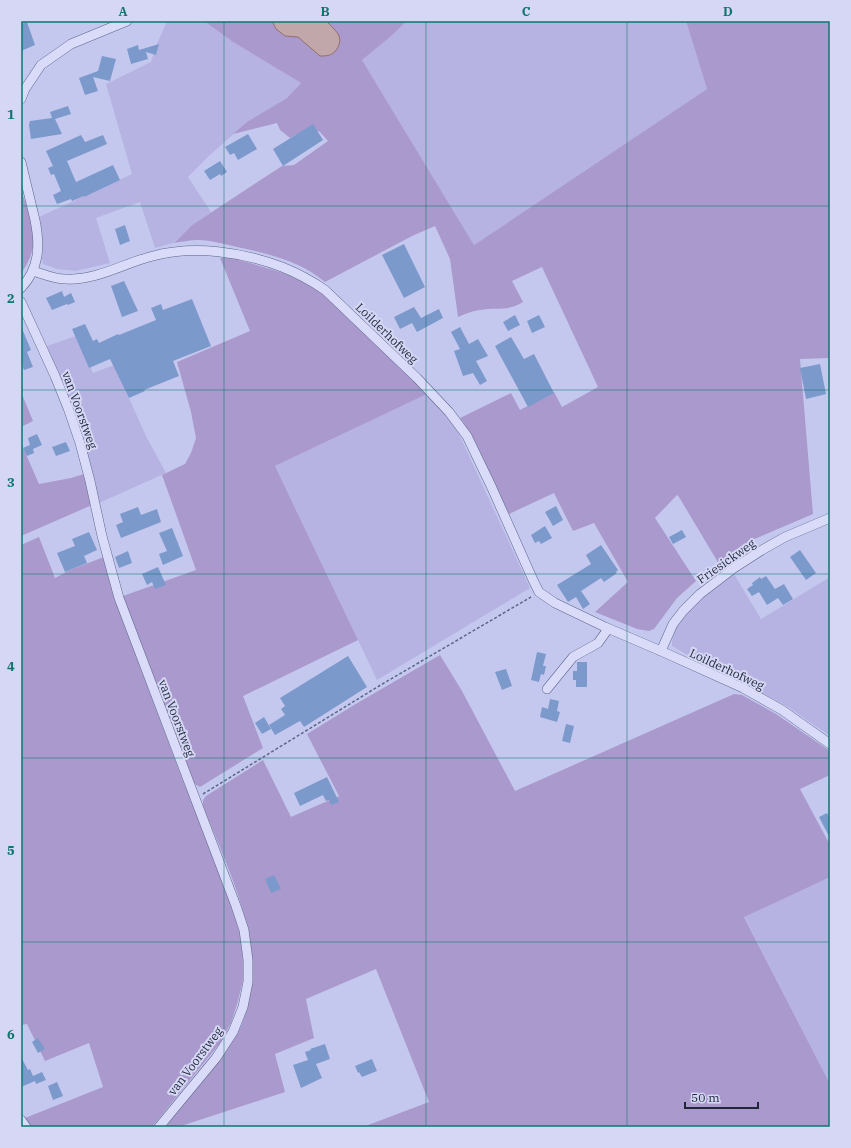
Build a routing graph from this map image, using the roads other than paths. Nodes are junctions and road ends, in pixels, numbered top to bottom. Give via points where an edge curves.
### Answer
1 (127, 21) edge
2 (21, 99) edge
3 (21, 162) edge
4 (33, 271) junction
5 (21, 288) edge
6 (21, 302) edge
7 (830, 518) edge
8 (608, 629) junction
9 (660, 651) junction
10 (547, 689) dead end
11 (830, 744) edge
12 (21, 1120) edge
13 (26, 1127) edge
14 (160, 1127) edge

1 - 2 street via 71,44 41,65
3 - 4 street via 37,230 39,249
4 - 5 street
4 - 8 street, Loilderhofweg via 66,280 76,279 153,256 179,251 206,251 242,256 282,267 309,280 325,290 417,378 444,406 467,436 539,592 555,603
6 - 14 street, van Voorstweg via 68,408 80,443 119,598 244,930 248,982 243,1007 233,1032 216,1058
7 - 9 street, Friesickweg via 762,550 700,594 673,624
8 - 9 street, Loilderhofweg
8 - 10 street via 598,643 573,657
9 - 11 street, Loilderhofweg via 743,688 782,710
12 - 13 street

